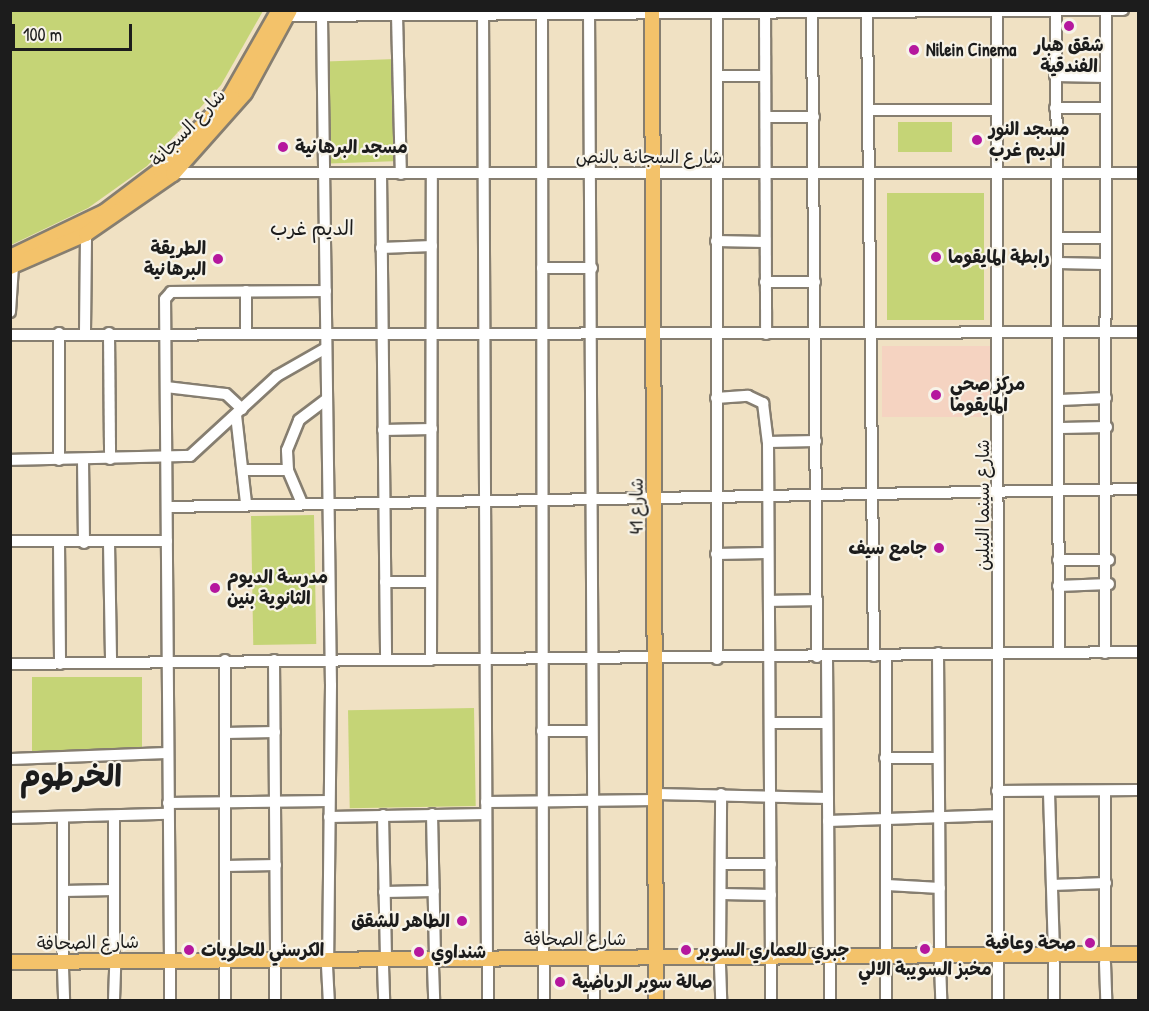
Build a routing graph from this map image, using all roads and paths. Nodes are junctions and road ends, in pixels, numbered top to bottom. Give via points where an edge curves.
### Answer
1 (1123, 10) edge
2 (542, 11) edge
3 (590, 11) edge
4 (1056, 11) edge
5 (1106, 11) edge
6 (285, 12) edge
7 (483, 12) edge
8 (652, 12) edge
9 (717, 12) edge
10 (765, 12) edge
11 (812, 12) edge
12 (867, 12) edge
13 (933, 12) edge
14 (998, 12) edge
15 (380, 13) edge
16 (430, 13) edge
17 (397, 15) junction
18 (322, 17) junction
19 (717, 76) junction
20 (765, 76) junction
21 (1055, 76) junction
22 (1106, 77) junction
23 (1055, 108) junction
24 (1106, 108) junction
25 (872, 110) junction
26 (997, 110) junction
27 (766, 117) junction
28 (814, 117) junction
29 (166, 172) junction
30 (591, 172) junction
31 (381, 173) junction
32 (432, 173) junction
33 (483, 173) junction
34 (997, 173) junction
35 (1055, 173) junction
36 (1106, 173) junction
37 (1138, 173) edge
38 (326, 174) junction
39 (401, 174) junction
40 (542, 174) junction
41 (651, 174) junction
42 (717, 174) junction
43 (766, 174) junction
44 (815, 174) junction
45 (872, 175) junction
46 (86, 234) junction
47 (1104, 237) junction
48 (1057, 238) junction
49 (716, 241) junction
50 (765, 242) junction
51 (432, 246) junction
52 (381, 248) junction
53 (1058, 263) junction
54 (11, 264) edge
55 (1104, 264) junction
56 (542, 268) junction
57 (592, 268) junction
58 (765, 282) junction
59 (815, 282) junction
60 (246, 291) junction
61 (326, 291) junction
62 (10, 312) edge
63 (85, 332) junction
64 (1059, 332) junction
65 (1106, 332) junction
66 (1138, 332) edge
67 (59, 333) junction
68 (109, 333) junction
69 (246, 333) junction
70 (999, 333) junction
71 (10, 334) edge
72 (165, 334) junction
73 (766, 334) junction
74 (873, 334) junction
75 (325, 335) junction
76 (593, 335) junction
77 (716, 335) junction
78 (815, 335) junction
79 (432, 336) junction
80 (485, 336) junction
81 (542, 336) junction
82 (654, 336) junction
83 (382, 337) junction
84 (326, 348) junction
85 (166, 387) junction
86 (716, 398) junction
87 (1106, 398) junction
88 (1060, 399) junction
89 (326, 400) junction
90 (239, 412) junction
91 (1107, 427) junction
92 (1060, 428) junction
93 (432, 429) junction
94 (383, 430) junction
95 (816, 441) junction
96 (768, 442) junction
97 (168, 458) junction
98 (110, 459) junction
99 (10, 460) edge
100 (59, 460) junction
101 (83, 460) junction
102 (245, 470) junction
103 (288, 470) junction
104 (1108, 489) junction
105 (1138, 489) edge
106 (1059, 491) junction
107 (1000, 493) junction
108 (817, 494) junction
109 (874, 494) junction
110 (767, 495) junction
111 (716, 496) junction
112 (543, 497) junction
113 (594, 497) junction
114 (654, 497) junction
115 (487, 498) junction
116 (383, 499) junction
117 (431, 499) junction
118 (326, 500) junction
119 (301, 501) junction
120 (246, 503) junction
121 (168, 507) junction
122 (10, 541) edge
123 (167, 542) junction
124 (59, 543) junction
125 (84, 543) junction
126 (109, 543) junction
127 (767, 553) junction
128 (716, 554) junction
129 (1058, 560) junction
130 (1109, 560) junction
131 (385, 582) junction
132 (431, 582) junction
133 (1108, 584) junction
134 (1058, 586) junction
135 (817, 600) junction
136 (769, 601) junction
137 (1138, 652) edge
138 (938, 653) junction
139 (999, 653) junction
140 (1059, 653) junction
141 (1105, 653) junction
142 (886, 655) junction
143 (874, 656) junction
144 (822, 657) junction
145 (487, 659) junction
146 (594, 659) junction
147 (655, 659) junction
148 (717, 659) junction
149 (769, 659) junction
150 (225, 660) junction
151 (274, 660) junction
152 (328, 660) junction
153 (386, 660) junction
154 (430, 660) junction
155 (542, 660) junction
156 (166, 662) junction
157 (111, 663) junction
158 (10, 664) edge
159 (60, 664) junction
160 (770, 723) junction
161 (827, 723) junction
162 (592, 730) junction
163 (542, 731) junction
164 (275, 732) junction
165 (225, 733) junction
166 (168, 753) junction
167 (885, 758) junction
168 (938, 758) junction
169 (10, 759) edge
170 (1138, 790) edge
171 (997, 791) junction
172 (1105, 791) junction
173 (1049, 793) junction
174 (720, 794) junction
175 (656, 797) junction
176 (828, 798) junction
177 (771, 799) junction
178 (329, 801) junction
179 (542, 801) junction
180 (594, 801) junction
181 (225, 802) junction
182 (276, 802) junction
183 (486, 802) junction
184 (168, 809) junction
185 (432, 814) junction
186 (486, 814) junction
187 (996, 815) junction
188 (114, 816) junction
189 (383, 816) junction
190 (63, 817) junction
191 (329, 817) junction
192 (10, 818) edge
193 (939, 818) junction
194 (885, 820) junction
195 (828, 821) junction
196 (721, 864) junction
197 (771, 864) junction
198 (276, 865) junction
199 (225, 866) junction
200 (1106, 883) junction
201 (887, 885) junction
202 (1052, 885) junction
203 (940, 888) junction
204 (114, 890) junction
205 (63, 891) junction
206 (434, 891) junction
207 (384, 892) junction
208 (721, 894) junction
209 (771, 895) junction
210 (1138, 954) edge
211 (940, 959) junction
212 (1105, 959) junction
213 (771, 960) junction
214 (830, 960) junction
215 (886, 960) junction
216 (998, 960) junction
217 (1054, 960) junction
218 (656, 961) junction
219 (720, 961) junction
220 (10, 962) edge
221 (434, 962) junction
222 (488, 962) junction
223 (544, 962) junction
224 (594, 962) junction
225 (170, 963) junction
226 (225, 963) junction
227 (275, 963) junction
228 (328, 963) junction
229 (384, 963) junction
230 (1138, 963) edge
231 (63, 964) junction
232 (115, 964) junction
233 (10, 969) edge
234 (64, 1000) edge
235 (114, 1000) edge
236 (170, 1000) edge
237 (225, 1000) edge
238 (275, 1000) edge
239 (329, 1000) edge
240 (384, 1000) edge
241 (434, 1000) edge
242 (488, 1000) edge
243 (544, 1000) edge
244 (594, 1000) edge
245 (656, 1000) edge
246 (721, 1000) edge
247 (771, 1000) edge
248 (830, 1000) edge
249 (886, 1000) edge
250 (941, 1000) edge
251 (998, 1000) edge
252 (1054, 1000) edge
253 (1106, 1000) edge

1 - 5 street
2 - 3 street
2 - 7 street
2 - 40 street
3 - 8 street
3 - 30 street
4 - 5 street
4 - 14 street
4 - 21 street
5 - 22 street
6 - 18 street
6 - 29 main road, شارع السجانة via 245,93
7 - 16 street
7 - 33 street
8 - 9 street
8 - 41 main road, شارع 41
9 - 10 street
9 - 19 street
10 - 11 street
10 - 20 street
11 - 12 street
11 - 28 street
12 - 13 street
12 - 25 street
13 - 14 street
14 - 26 street, شارع سينما النيلين
15 - 17 street
15 - 18 street
16 - 17 street
17 - 39 street
18 - 38 street
19 - 20 street
19 - 42 street
20 - 27 street
21 - 22 street
21 - 23 street
22 - 24 street
23 - 24 street
23 - 35 street
24 - 36 street
25 - 26 street
25 - 45 street
26 - 34 street, شارع سينما النيلين
27 - 28 street
27 - 43 street
28 - 44 street
29 - 38 street, شارع السجانة بالنص
29 - 46 main road, شارع السجانة
29 - 54 main road, شارع السجانة
30 - 40 street, شارع السجانة بالنص
30 - 41 street, شارع السجانة بالنص
30 - 57 street
31 - 38 street, شارع السجانة بالنص
31 - 39 street, شارع السجانة بالنص
31 - 52 street
32 - 33 street, شارع السجانة بالنص
32 - 39 street, شارع السجانة بالنص
32 - 51 street
33 - 40 street, شارع السجانة بالنص
33 - 80 street
34 - 35 street, شارع السجانة بالنص
34 - 45 street, شارع السجانة بالنص
34 - 70 street, شارع سينما النيلين
35 - 36 street, شارع السجانة بالنص
35 - 48 street
36 - 37 street, شارع السجانة بالنص
36 - 47 street
38 - 61 street
40 - 56 street
41 - 42 street, شارع السجانة بالنص
41 - 82 main road, شارع 41
42 - 43 street, شارع السجانة بالنص
42 - 49 street
43 - 44 street, شارع السجانة بالنص
43 - 50 street
44 - 45 street, شارع السجانة بالنص
44 - 59 street
45 - 74 street
46 - 54 main road, شارع السجانة
46 - 63 street
47 - 48 street
47 - 55 street
48 - 53 street
49 - 50 street
49 - 77 street
50 - 58 street
51 - 52 street
51 - 79 street
52 - 83 street
53 - 55 street
53 - 64 street
54 - 62 street
55 - 65 street
56 - 57 street
56 - 81 street
57 - 76 street
58 - 59 street
58 - 73 street
59 - 78 street
60 - 61 street
60 - 69 street
60 - 72 street via 171,292 165,299
61 - 75 street
63 - 67 street
63 - 68 street
64 - 65 street
64 - 70 street
64 - 88 street
65 - 66 street
65 - 87 street
67 - 71 street
67 - 100 street
68 - 72 street
68 - 98 street
69 - 72 street
69 - 75 street
70 - 74 street
70 - 107 street, شارع سينما النيلين
72 - 85 street
73 - 77 street
73 - 78 street
74 - 78 street
74 - 109 street
75 - 83 street
75 - 84 street
76 - 81 street
76 - 82 street
76 - 113 street
77 - 82 street
77 - 86 street
78 - 95 street
79 - 80 street
79 - 83 street
79 - 93 street
80 - 81 street
80 - 115 street
81 - 112 street
82 - 114 main road, شارع 41
83 - 94 street
84 - 89 street
84 - 90 street via 283,371
85 - 90 street via 226,394
85 - 97 street
86 - 96 street via 748,396 763,403
86 - 111 street
87 - 88 street
87 - 91 street
88 - 92 street
89 - 103 street via 299,420 288,450
89 - 118 street
90 - 97 street via 201,450
90 - 102 street
91 - 92 street
91 - 104 street
92 - 106 street
93 - 94 street
93 - 117 street
94 - 116 street
95 - 96 street
95 - 108 street
96 - 110 street
97 - 98 street
97 - 121 street
98 - 101 street
99 - 100 street
100 - 101 street
101 - 125 street
102 - 103 street
102 - 120 street
103 - 119 street
104 - 105 street
104 - 106 street
104 - 130 street
106 - 107 street
106 - 129 street
107 - 109 street
107 - 139 street, شارع سينما النيلين
108 - 109 street
108 - 110 street
108 - 135 street
109 - 143 street
110 - 111 street
110 - 127 street
111 - 114 street
111 - 128 street
112 - 113 street
112 - 115 street
112 - 155 street
113 - 114 street
113 - 146 street
114 - 147 main road, شارع 41
115 - 117 street
115 - 145 street
116 - 117 street
116 - 118 street
116 - 131 street
117 - 132 street
118 - 119 street
118 - 152 street
119 - 120 street
120 - 121 street
121 - 123 street
122 - 124 street
123 - 126 street
123 - 156 street
124 - 125 street
124 - 159 street
125 - 126 street
126 - 157 street
127 - 128 street
127 - 136 street
128 - 148 street
129 - 130 street
129 - 134 street
130 - 133 street
131 - 132 street
131 - 153 street
132 - 154 street
133 - 134 street
133 - 141 street
134 - 140 street
135 - 136 street
135 - 144 street
136 - 149 street
137 - 141 street
138 - 139 street
138 - 142 street
138 - 168 street
139 - 140 street
139 - 171 street, شارع سينما النيلين
140 - 141 street
142 - 143 street
142 - 167 street
143 - 144 street
144 - 149 street
144 - 161 street
145 - 154 street
145 - 155 street
145 - 183 street
146 - 147 street
146 - 155 street
146 - 162 street
147 - 148 street
147 - 175 main road, شارع 41
148 - 149 street
149 - 160 street
150 - 151 street
150 - 156 street
150 - 165 street
151 - 152 street
151 - 164 street
152 - 153 street
152 - 178 street
153 - 154 street
155 - 163 street
156 - 157 street
156 - 166 street
157 - 159 street
158 - 159 street
160 - 161 street
160 - 177 street
161 - 176 street
162 - 163 street
162 - 180 street
163 - 179 street
164 - 165 street
164 - 182 street
165 - 181 street
166 - 169 street
166 - 184 street
167 - 168 street
167 - 194 street
168 - 193 street
170 - 172 street
171 - 173 street
171 - 187 street, شارع سينما النيلين
172 - 173 street
172 - 200 street
173 - 202 street
174 - 175 street
174 - 177 street
174 - 196 street
175 - 180 street
175 - 218 main road, شارع 41
176 - 177 street
176 - 195 street
177 - 197 street
178 - 182 street
178 - 191 street
179 - 180 street
179 - 183 street
179 - 223 street
180 - 224 street
181 - 182 street
181 - 184 street
181 - 199 street
182 - 198 street
183 - 186 street
184 - 188 street
184 - 225 street
185 - 186 street
185 - 189 street
185 - 206 street
186 - 222 street
187 - 193 street
187 - 216 street, شارع سينما النيلين
188 - 190 street
188 - 204 street
189 - 191 street
189 - 207 street
190 - 192 street
190 - 205 street
191 - 228 street
193 - 194 street
193 - 203 street
194 - 195 street
194 - 201 street
195 - 214 street
196 - 197 street
196 - 208 street
197 - 209 street
198 - 199 street
198 - 227 street
199 - 226 street
200 - 202 street
200 - 212 street
201 - 203 street
201 - 215 street
202 - 217 street
203 - 211 street
204 - 205 street
204 - 232 street
205 - 231 street
206 - 207 street
206 - 221 street
207 - 229 street
208 - 209 street
208 - 219 street
209 - 213 street
210 - 212 main road, شارع الصحافة
211 - 215 main road, شارع الصحافة
211 - 216 main road, شارع الصحافة
211 - 250 street
212 - 217 main road, شارع الصحافة
212 - 230 main road, شارع الصحافة
212 - 253 street
213 - 214 main road, شارع الصحافة
213 - 219 main road, شارع الصحافة
213 - 247 street
214 - 215 main road, شارع الصحافة
214 - 248 street
215 - 249 street
216 - 217 main road, شارع الصحافة
216 - 251 street, شارع سينما النيلين
217 - 252 street
218 - 219 main road, شارع الصحافة
218 - 224 main road, شارع الصحافة
218 - 245 main road, شارع 41
219 - 246 street
220 - 231 main road, شارع الصحافة
221 - 222 main road, شارع الصحافة
221 - 229 main road, شارع الصحافة
221 - 241 street
222 - 223 main road, شارع الصحافة
222 - 242 street
223 - 224 main road, شارع الصحافة
223 - 243 street
224 - 244 street
225 - 226 main road, شارع الصحافة
225 - 232 main road, شارع الصحافة
225 - 236 street
226 - 227 main road, شارع الصحافة
226 - 237 street
227 - 228 main road, شارع الصحافة
227 - 238 street
228 - 229 main road, شارع الصحافة
228 - 239 street
229 - 240 street
231 - 232 main road, شارع الصحافة
231 - 233 main road, شارع الصحافة
231 - 234 street
232 - 235 street

